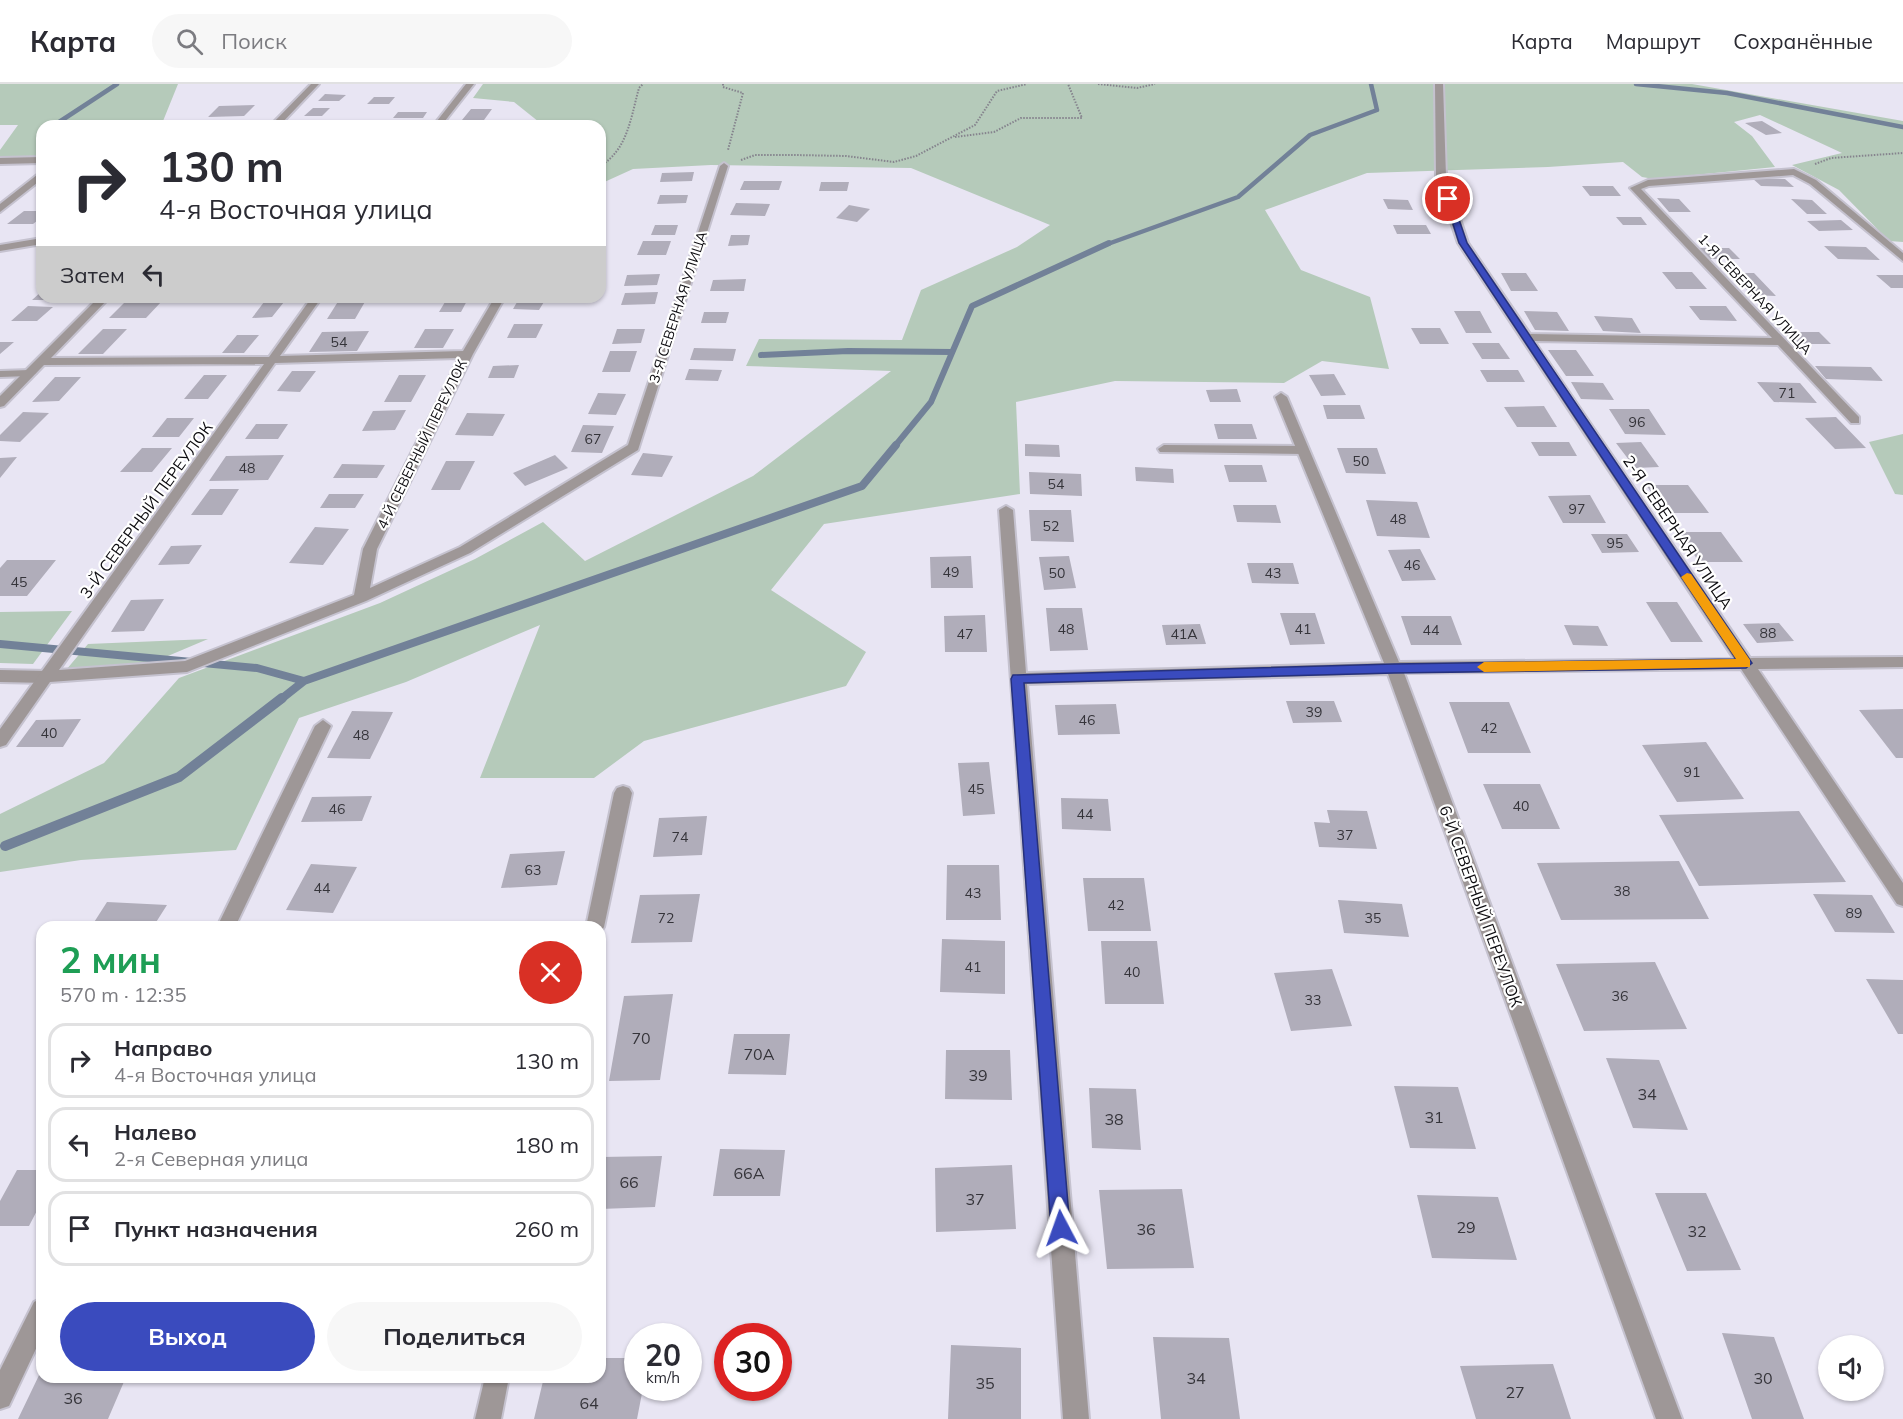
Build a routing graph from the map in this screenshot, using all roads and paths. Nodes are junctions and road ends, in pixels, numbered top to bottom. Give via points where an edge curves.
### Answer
1 (315, 84) edge
2 (470, 84) edge
3 (643, 84) edge
4 (723, 84) edge
5 (1027, 84) edge
6 (1068, 84) edge
7 (1098, 84) edge
8 (1155, 84) edge
9 (1439, 84) edge
10 (280, 120) edge
11 (442, 120) edge
12 (952, 137) junction
13 (1903, 153) edge
14 (36, 160) edge
15 (0, 161) edge
16 (606, 164) edge
17 (724, 166) junction
18 (1794, 171) junction
19 (36, 179) edge
20 (0, 209) edge
21 (36, 242) edge
22 (0, 248) edge
23 (1903, 258) edge
24 (99, 303) edge
25 (313, 303) edge
26 (497, 303) edge
27 (1524, 337) junction
28 (1778, 342) junction
29 (467, 354) junction
30 (274, 360) junction
31 (41, 362) junction
32 (30, 373) junction
33 (0, 374) edge
34 (1281, 397) dead end
35 (0, 403) edge
36 (1855, 420) dead end
37 (1164, 449) dead end
38 (1303, 450) junction
39 (1006, 510) dead end
40 (362, 598) junction
41 (1903, 662) edge
42 (1746, 663) junction
43 (1394, 668) junction
44 (0, 676) edge
45 (47, 677) junction
46 (1017, 679) junction
47 (323, 726) dead end
48 (0, 741) edge
49 (624, 793) dead end
50 (1903, 898) edge
51 (229, 921) edge
52 (595, 921) edge
53 (36, 1322) edge
54 (496, 1383) edge
55 (0, 1397) edge
56 (488, 1419) edge
57 (1076, 1419) edge
58 (1669, 1419) edge

1 - 10 street
2 - 11 street
3 - 16 path via 621,148
4 - 17 path via 744,93
5 - 12 path via 997,92 975,125
6 - 12 path via 1082,118 1021,118 994,132
7 - 8 path via 1137,88
9 - 27 street, 2-Я СЕВЕРНАЯ УЛИЦА via 1441,177 1463,243
12 - 17 path via 916,156 894,162 846,156 755,155
13 - 18 path via 1831,158
14 - 15 street
17 - 40 street, 3-Я СЕВЕРНАЯ УЛИЦА via 633,447 465,550
18 - 23 street via 1813,182
18 - 28 street, 1-Я СЕВЕРНАЯ УЛИЦА via 1648,183 1635,188
19 - 20 street
21 - 22 street
24 - 31 street
25 - 30 street, 3-Й СЕВЕРНЫЙ ПЕРЕУЛОК
26 - 29 street, 4-Й СЕВЕРНЫЙ ПЕРЕУЛОК
27 - 28 street
27 - 42 street, 2-Я СЕВЕРНАЯ УЛИЦА
28 - 36 street, 1-Я СЕВЕРНАЯ УЛИЦА
29 - 30 street
29 - 40 street, 4-Й СЕВЕРНЫЙ ПЕРЕУЛОК via 370,549
30 - 31 street
30 - 45 street, 3-Й СЕВЕРНЫЙ ПЕРЕУЛОК
31 - 32 street
32 - 33 street
32 - 35 street
34 - 38 street, 6-Й СЕВЕРНЫЙ ПЕРЕУЛОК
37 - 38 street
38 - 43 street, 6-Й СЕВЕРНЫЙ ПЕРЕУЛОК
39 - 46 street
40 - 45 street via 187,666
41 - 42 street
42 - 43 street
42 - 50 street, 2-Я СЕВЕРНАЯ УЛИЦА
43 - 46 street
43 - 58 street, 6-Й СЕВЕРНЫЙ ПЕРЕУЛОК
44 - 45 street
45 - 48 street, 3-Й СЕВЕРНЫЙ ПЕРЕУЛОК
46 - 57 street
47 - 51 street
49 - 52 street
53 - 55 street
54 - 56 street

